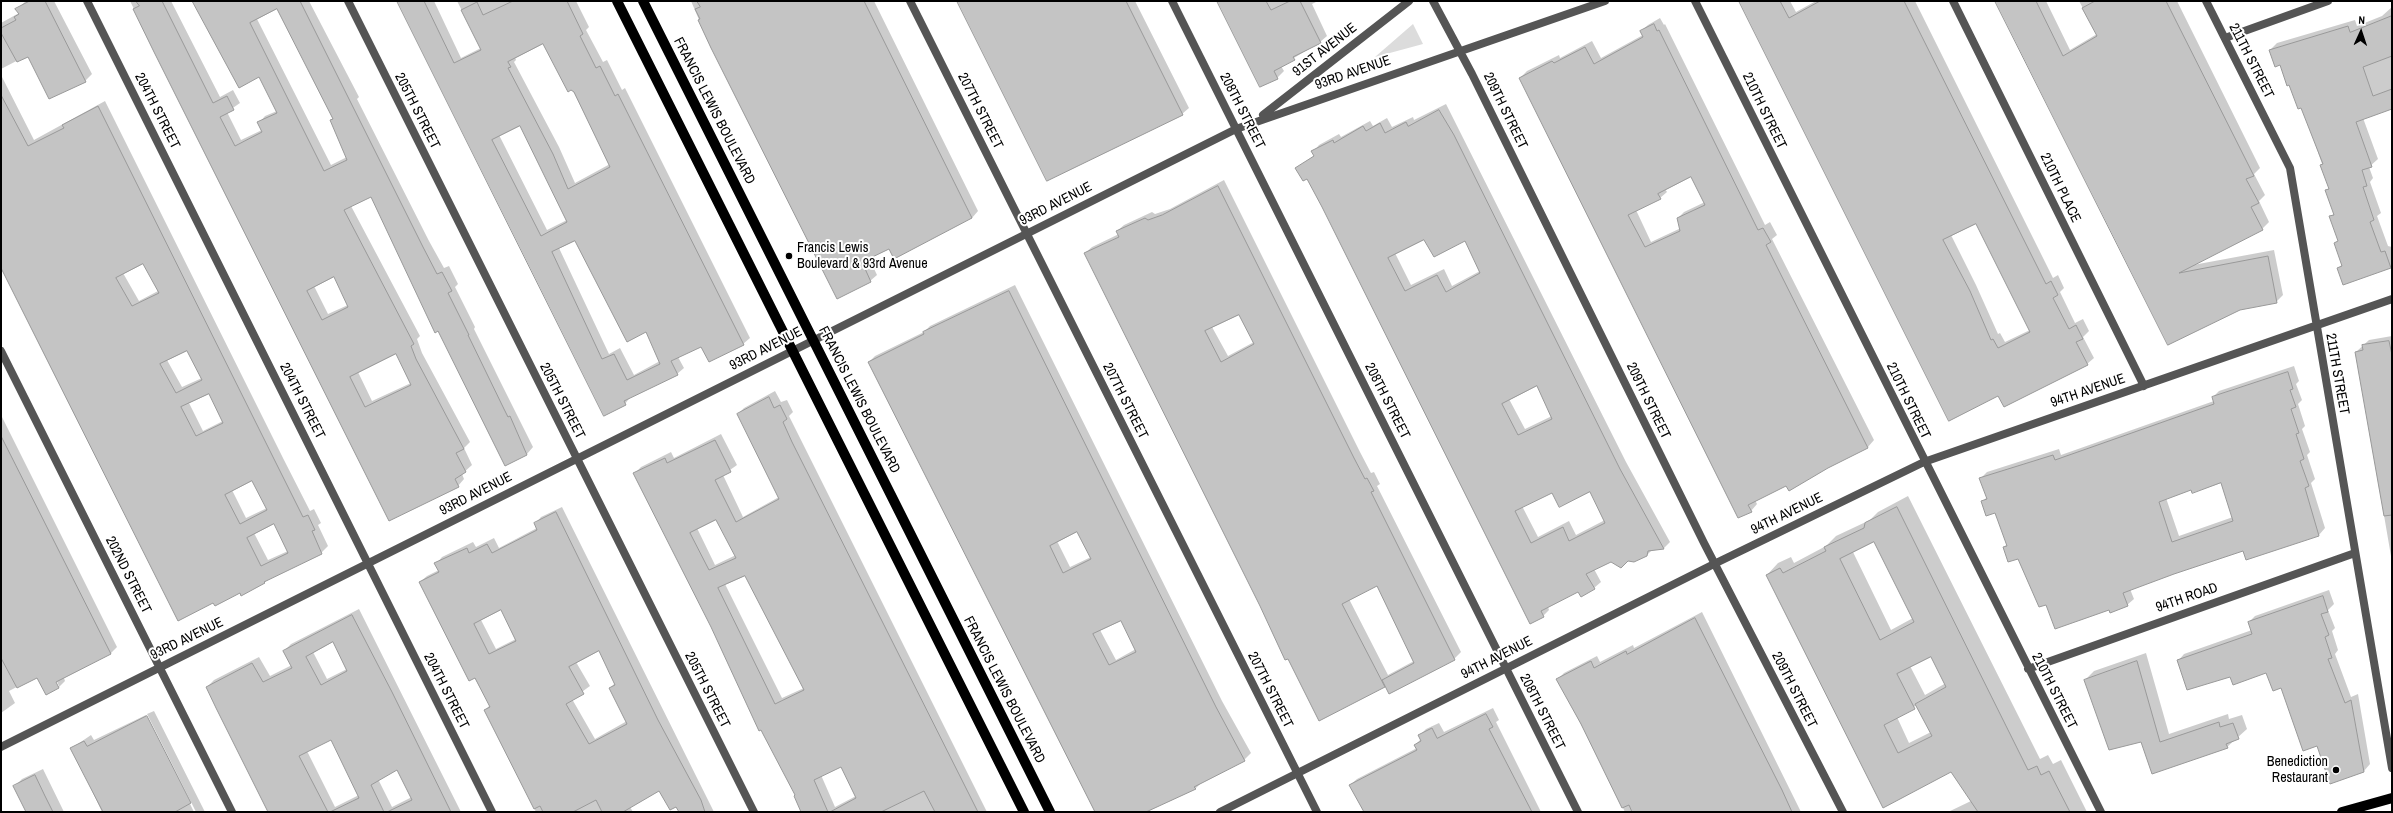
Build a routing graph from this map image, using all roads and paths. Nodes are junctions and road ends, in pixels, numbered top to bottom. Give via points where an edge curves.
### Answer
1 (87, 1) edge
2 (348, 1) edge
3 (617, 1) edge
4 (643, 1) edge
5 (910, 1) edge
6 (1172, 1) edge
7 (1409, 1) edge
8 (1433, 1) edge
9 (1605, 1) edge
10 (1694, 1) edge
11 (1953, 1) edge
12 (2206, 1) edge
13 (2328, 1) edge
14 (2225, 38) junction
15 (1460, 51) junction
16 (1257, 120) junction
17 (1236, 129) junction
18 (1026, 234) junction
19 (2392, 299) edge
20 (2315, 326) junction
21 (813, 340) junction
22 (1, 351) edge
23 (791, 352) junction
24 (2144, 386) junction
25 (576, 459) junction
26 (1924, 462) junction
27 (2355, 553) junction
28 (368, 563) junction
29 (1714, 564) junction
30 (160, 667) junction
31 (1506, 668) junction
32 (2028, 669) junction
33 (1, 747) edge
34 (2392, 768) edge
35 (1297, 774) junction
36 (2392, 798) edge
37 (232, 812) edge
38 (492, 812) edge
39 (754, 812) edge
40 (1024, 812) edge
41 (1050, 812) edge
42 (1220, 812) edge
43 (1317, 812) edge
44 (1578, 812) edge
45 (1843, 812) edge
46 (2101, 812) edge
47 (2342, 812) edge

1 - 28 street, 204TH STREET
2 - 25 street, 205TH STREET
3 - 23 main road
4 - 21 main road, FRANCIS LEWIS BOULEVARD
5 - 18 street, 207TH STREET
6 - 17 street, 208TH STREET
7 - 16 street, 91ST AVENUE
8 - 15 street, 209TH STREET
9 - 15 street, 93RD AVENUE
10 - 26 street, 210TH STREET
11 - 24 street, 210TH PLACE
12 - 14 street, 211TH STREET
13 - 14 street
14 - 20 street, 211TH STREET via 2290,168
15 - 16 street, 93RD AVENUE
15 - 29 street, 209TH STREET
16 - 17 street, 93RD AVENUE
17 - 18 street, 93RD AVENUE
17 - 31 street, 208TH STREET
18 - 21 street, 93RD AVENUE
18 - 35 street, 207TH STREET
19 - 20 street, 94TH AVENUE
20 - 24 street, 94TH AVENUE
20 - 27 street, 211TH STREET
21 - 23 street, 93RD AVENUE
21 - 41 main road, FRANCIS LEWIS BOULEVARD
22 - 30 street, 202ND STREET
23 - 25 street, 93RD AVENUE
23 - 40 main road
24 - 26 street, 94TH AVENUE
25 - 28 street, 93RD AVENUE
25 - 39 street, 205TH STREET
26 - 29 street, 94TH AVENUE
26 - 32 street, 210TH STREET
27 - 32 street, 94TH ROAD
27 - 34 street, 211TH STREET
28 - 30 street, 93RD AVENUE
28 - 38 street, 204TH STREET
29 - 31 street, 94TH AVENUE
29 - 45 street, 209TH STREET
30 - 33 street, 93RD AVENUE
30 - 37 street, 202ND STREET
31 - 35 street, 94TH AVENUE
31 - 44 street, 208TH STREET
32 - 46 street, 210TH STREET
35 - 42 street, 94TH AVENUE
35 - 43 street, 207TH STREET
36 - 47 main road

